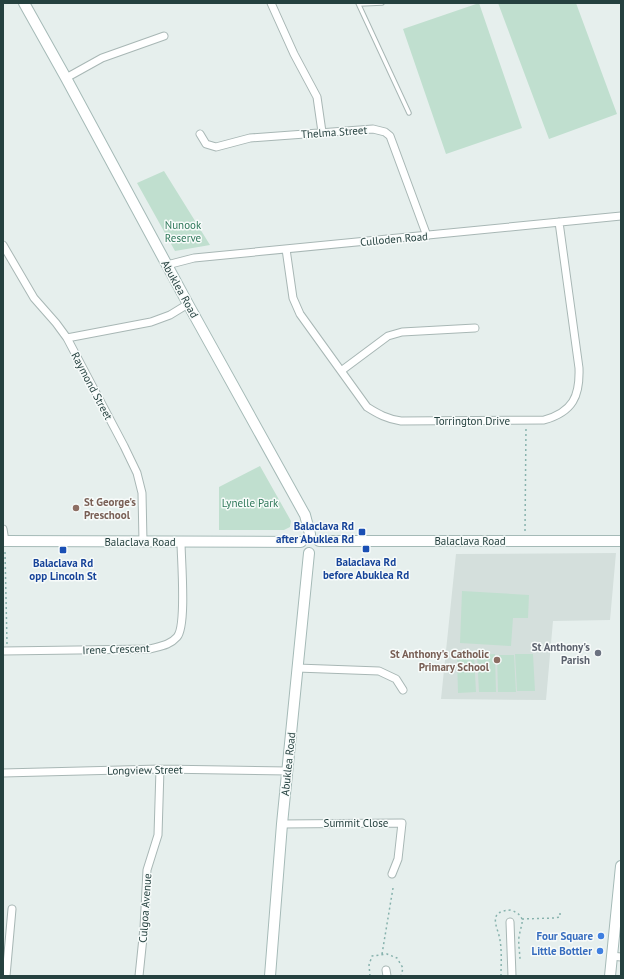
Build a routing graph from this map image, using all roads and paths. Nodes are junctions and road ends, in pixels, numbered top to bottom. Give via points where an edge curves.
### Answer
1 (24, 3) edge
2 (271, 3) edge
3 (382, 3) edge
4 (358, 4) edge
5 (164, 36) dead end
6 (66, 78) junction
7 (408, 112) dead end
8 (322, 132) junction
9 (200, 134) dead end
10 (621, 216) edge
11 (559, 222) junction
12 (427, 236) junction
13 (3, 245) edge
14 (286, 249) junction
15 (167, 265) junction
16 (188, 304) junction
17 (475, 328) dead end
18 (67, 338) junction
19 (341, 371) junction
20 (526, 421) junction
21 (3, 530) edge
22 (525, 531) dead end
23 (310, 534) junction
24 (4, 541) edge
25 (143, 541) junction
26 (319, 541) junction
27 (621, 541) edge
28 (181, 542) junction
29 (301, 542) junction
30 (5, 552) dead end
31 (309, 553) junction
32 (5, 651) edge
33 (298, 668) junction
34 (403, 690) dead end
35 (160, 769) junction
36 (288, 771) junction
37 (3, 772) edge
38 (282, 824) junction
39 (621, 866) edge
40 (392, 874) dead end
41 (393, 888) dead end
42 (12, 909) dead end
43 (560, 910) dead end
44 (510, 922) dead end
45 (382, 954) junction
46 (616, 957) edge
47 (520, 960) dead end
48 (6, 976) edge
49 (139, 976) edge
50 (270, 976) edge
51 (370, 976) edge
52 (400, 976) edge
53 (512, 976) edge
54 (610, 976) edge

1 - 6 street, Abuklea Road
2 - 8 street via 317,97
3 - 4 lane
4 - 7 lane
5 - 6 street via 102,58
6 - 15 street, Abuklea Road
8 - 9 street, Thelma Street via 250,138 216,147 206,144
8 - 12 street, Thelma Street via 373,129 390,136
10 - 11 street, Culloden Road
11 - 12 street, Culloden Road
11 - 20 street, Torrington Drive via 579,368 579,389 567,410 558,417
12 - 14 street, Culloden Road
13 - 18 street, Raymond Street via 34,298
14 - 15 street, Culloden Road via 194,258
14 - 19 street, Torrington Drive via 292,298 300,314
15 - 16 street, Abuklea Road
16 - 18 street via 170,315 151,322
16 - 23 street, Abuklea Road via 305,515
17 - 19 street via 402,332 388,336
18 - 25 street, Raymond Street via 137,473 142,499
19 - 20 street, Torrington Drive via 367,406 390,420
20 - 22 path
21 - 24 street
23 - 26 street
23 - 29 street via 304,536
24 - 25 street, Balaclava Road
25 - 28 street, Balaclava Road
26 - 27 street, Balaclava Road
26 - 31 street via 317,550
28 - 29 street, Balaclava Road
28 - 32 street, Irene Crescent via 183,618 179,635 168,644 150,649
29 - 31 street via 303,550
30 - 32 path
31 - 33 street, Abuklea Road
33 - 34 street via 380,671 396,679
33 - 36 street, Abuklea Road
35 - 36 street, Longview Street
35 - 37 street, Longview Street
35 - 49 street, Culgoa Avenue via 158,835 147,870
36 - 38 street, Abuklea Road
38 - 40 street, Summit Close via 402,823 398,859
38 - 50 street, Abuklea Road
39 - 46 street
41 - 45 path
42 - 48 street
43 - 47 path via 560,917 522,919 519,937
44 - 53 street
45 - 51 path via 372,956
45 - 52 path via 397,958 402,963
46 - 54 street

